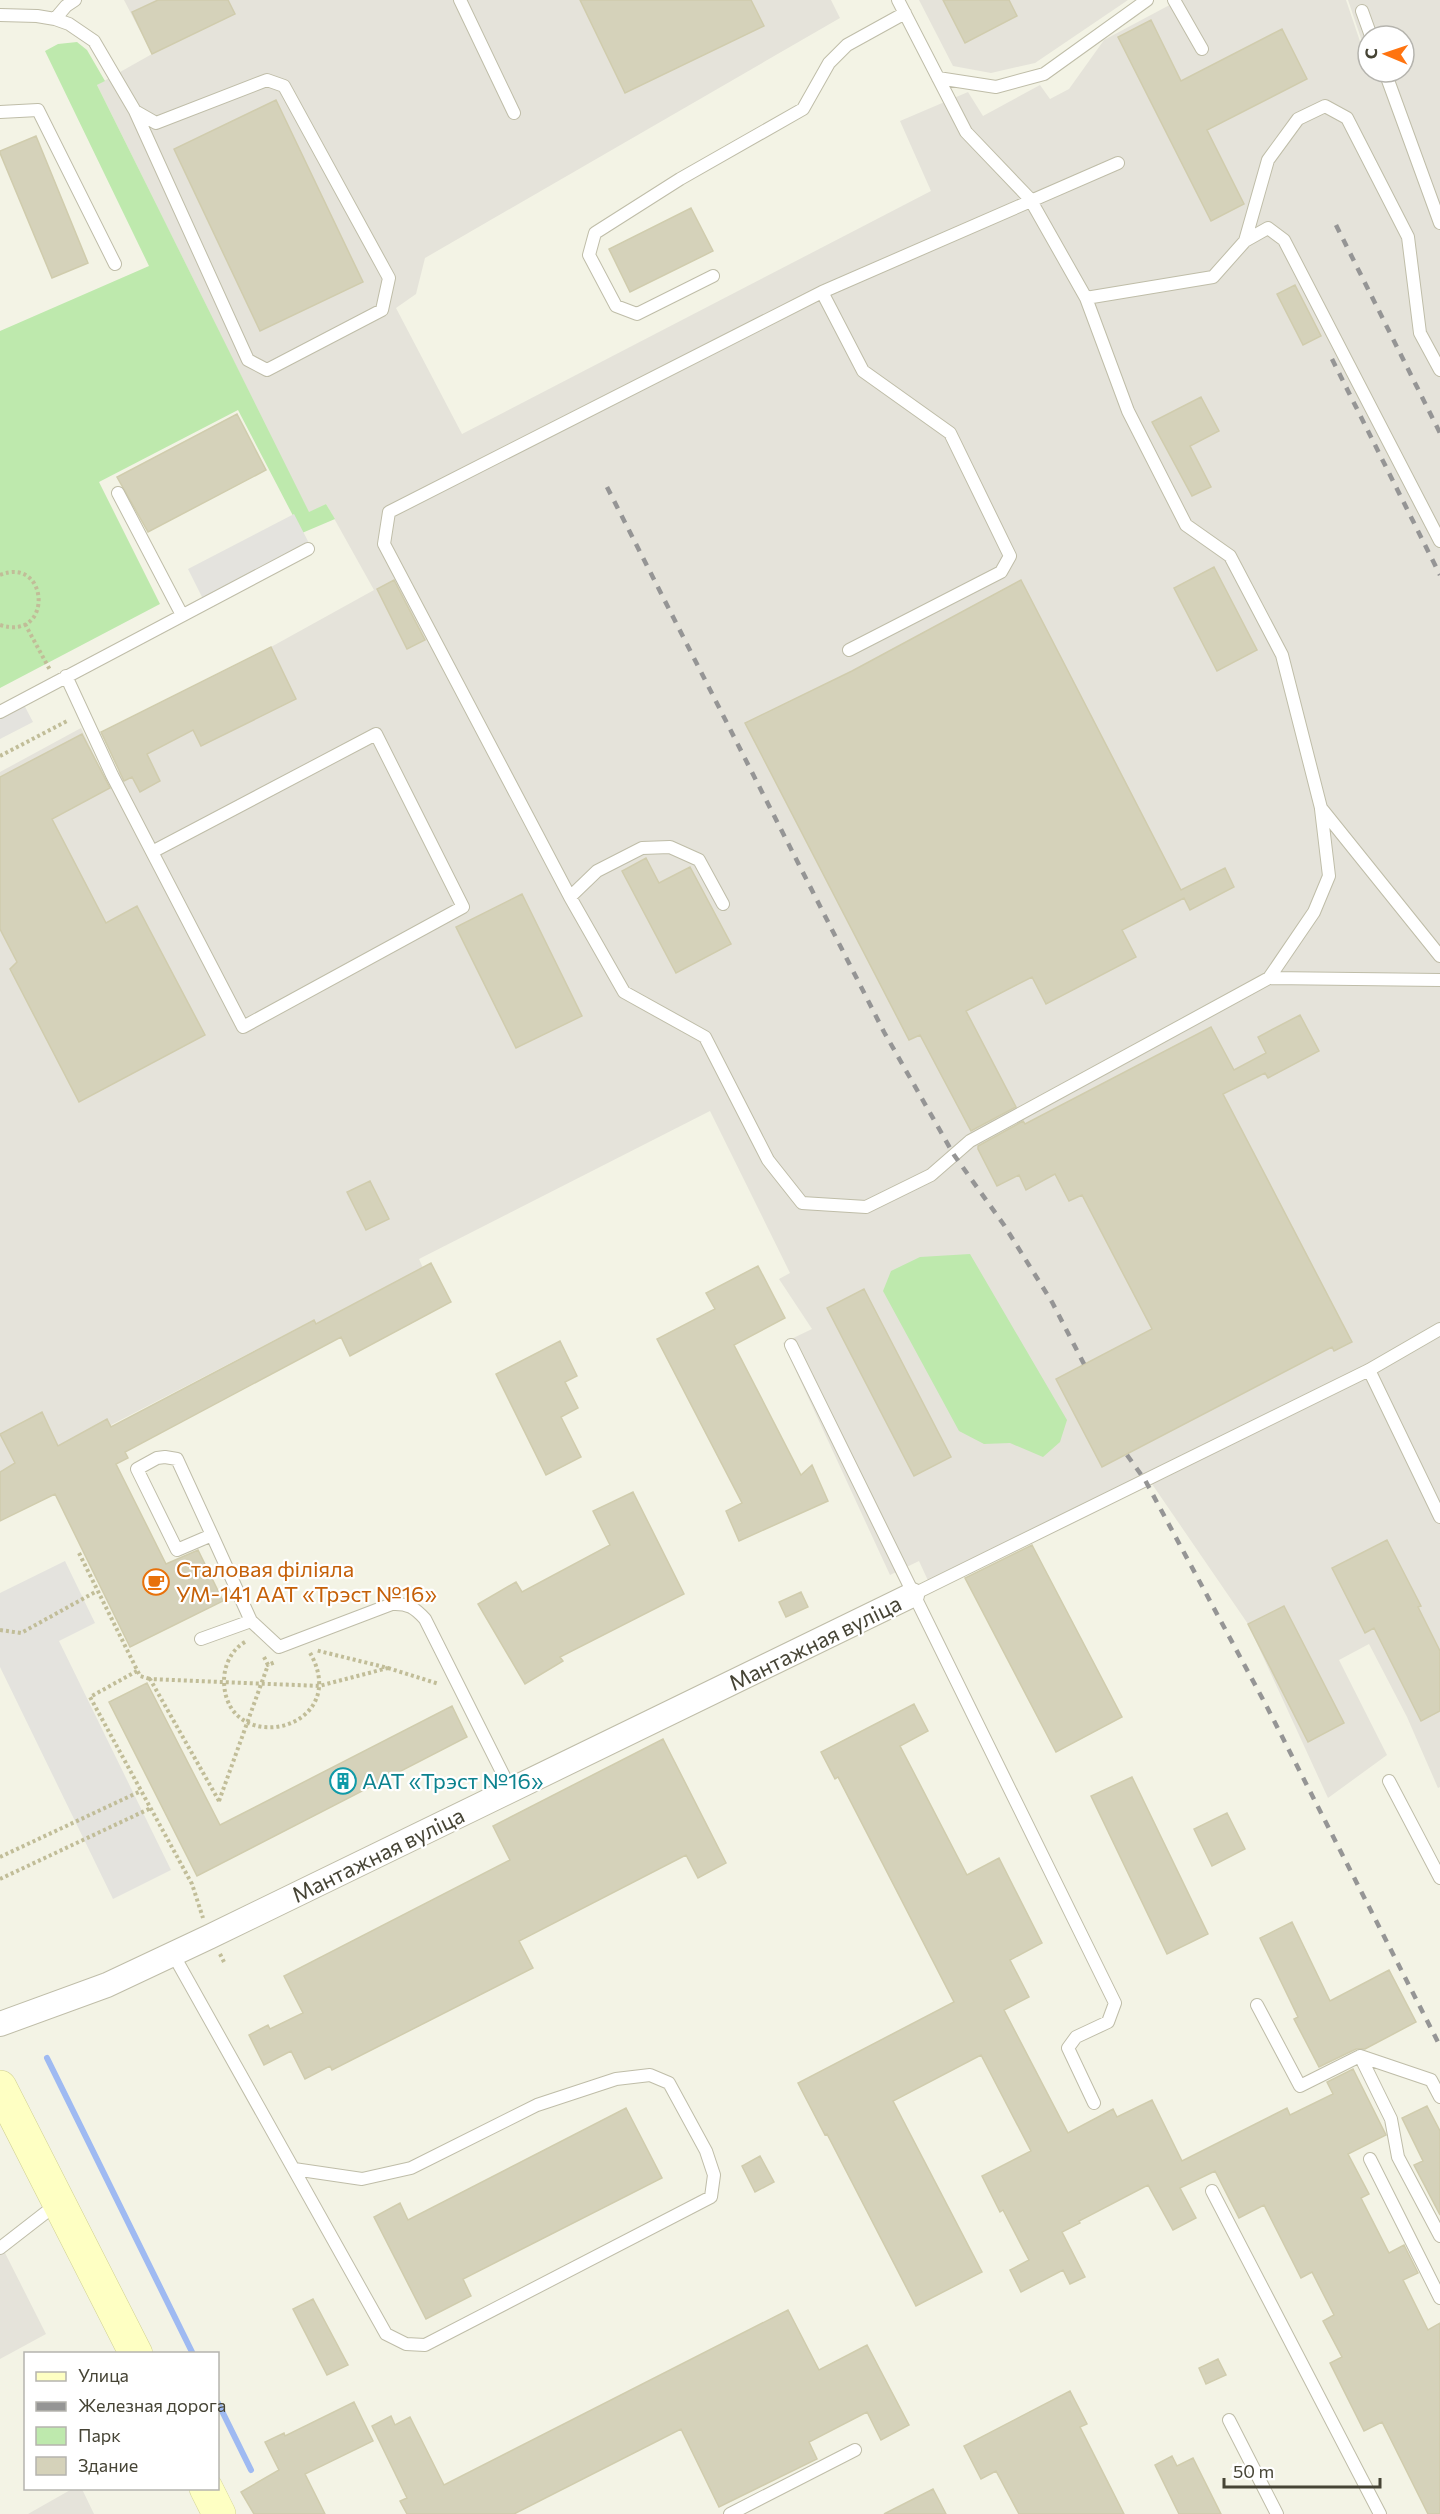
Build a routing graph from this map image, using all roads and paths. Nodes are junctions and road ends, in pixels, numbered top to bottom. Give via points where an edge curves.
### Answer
1 (75, 0) edge
2 (460, 0) edge
3 (898, 0) edge
4 (1147, 0) edge
5 (1174, 0) edge
6 (1362, 11) dead end
7 (905, 14) junction
8 (0, 15) edge
9 (55, 20) junction
10 (1367, 24) edge
11 (1202, 49) dead end
12 (938, 78) junction
13 (1389, 84) edge
14 (135, 111) junction
15 (0, 112) edge
16 (514, 113) dead end
17 (1119, 163) dead end
18 (1030, 199) junction
19 (1440, 223) edge
20 (1245, 241) junction
21 (115, 264) dead end
22 (713, 276) dead end
23 (822, 292) junction
24 (1086, 298) junction
25 (1440, 370) edge
26 (118, 493) dead end
27 (1440, 541) edge
28 (308, 549) dead end
29 (0, 575) edge
30 (182, 615) junction
31 (0, 624) edge
32 (25, 624) junction
33 (849, 650) dead end
34 (61, 679) junction
35 (0, 712) edge
36 (83, 712) junction
37 (0, 756) edge
38 (1321, 808) junction
39 (152, 852) junction
40 (570, 897) junction
41 (723, 904) dead end
42 (1440, 956) edge
43 (1269, 978) junction
44 (1440, 980) edge
45 (1440, 1329) edge
46 (791, 1345) dead end
47 (1369, 1370) junction
48 (1423, 1484) junction
49 (1440, 1495) edge
50 (1440, 1517) edge
51 (212, 1534) junction
52 (79, 1553) dead end
53 (97, 1591) junction
54 (912, 1595) junction
55 (251, 1621) junction
56 (0, 1630) edge
57 (201, 1639) dead end
58 (248, 1640) dead end
59 (264, 1655) dead end
60 (277, 1661) dead end
61 (268, 1665) junction
62 (388, 1668) junction
63 (137, 1671) junction
64 (150, 1679) junction
65 (261, 1684) junction
66 (319, 1686) junction
67 (461, 1691) junction
68 (248, 1722) junction
69 (1389, 1781) dead end
70 (511, 1790) junction
71 (141, 1791) junction
72 (150, 1808) junction
73 (0, 1857) edge
74 (1440, 1878) edge
75 (0, 1879) edge
76 (209, 1937) junction
77 (173, 1954) junction
78 (224, 1962) dead end
79 (1257, 2004) dead end
80 (0, 2024) edge
81 (1360, 2056) junction
82 (0, 2087) edge
83 (1440, 2097) edge
84 (1094, 2103) dead end
85 (1370, 2159) dead end
86 (294, 2169) junction
87 (1212, 2191) dead end
88 (59, 2203) junction
89 (1440, 2236) edge
90 (0, 2248) edge
91 (1440, 2298) edge
92 (135, 2352) edge
93 (1229, 2420) dead end
94 (855, 2450) dead end
95 (207, 2490) edge
96 (219, 2514) edge
97 (730, 2514) edge
98 (1277, 2514) edge
99 (1380, 2514) edge

1 - 9 lane
2 - 16 lane
3 - 7 lane
4 - 12 lane via 1044,74 996,87
5 - 11 lane
6 - 10 lane
7 - 12 lane
7 - 22 lane via 847,45 829,63 803,109 595,233 589,255 616,306 637,314
8 - 9 lane
9 - 14 lane via 69,24 94,41
12 - 18 lane via 966,132
13 - 19 lane
14 - 14 lane via 156,123 267,80 284,86 389,278 382,310 267,370 248,360
15 - 21 lane via 38,110
17 - 18 lane
18 - 23 lane
18 - 24 lane
20 - 24 lane via 1213,277
20 - 25 lane via 1268,160 1298,119 1325,106 1347,118 1408,237 1420,333
20 - 27 lane via 1268,228 1284,240
23 - 33 lane via 863,371 950,433 1010,556 1001,572
23 - 40 lane via 389,512 384,544
24 - 38 lane via 1128,411 1186,525 1230,556 1282,655
26 - 30 lane
28 - 30 lane
29 - 32 path via 21,573 35,584 39,592 38,610
30 - 34 lane
31 - 32 path
32 - 34 path
34 - 35 lane
34 - 36 lane
36 - 37 path
36 - 39 lane
38 - 42 lane
38 - 43 lane via 1329,876 1314,912
39 - 39 lane via 243,1027 463,908 376,734
40 - 41 lane via 597,871 642,848 670,847 699,860
40 - 43 lane via 624,992 705,1037 768,1160 802,1203 866,1207 931,1175 969,1141
43 - 44 lane
45 - 47 lane
46 - 54 lane
47 - 48 lane
47 - 54 lane
48 - 49 lane
48 - 50 lane
51 - 51 lane via 177,1459 157,1458 137,1469 177,1550
51 - 55 lane
52 - 53 path
53 - 56 path via 21,1633
53 - 63 path
54 - 70 street, Мантажная вуліца
54 - 84 lane via 1115,2004 1108,2022 1076,2037 1068,2048
55 - 57 lane
55 - 67 lane via 279,1647 392,1604 415,1608
58 - 68 path via 230,1657 224,1673 230,1705
59 - 61 path
60 - 61 path
61 - 65 path
62 - 66 path
62 - 66 path via 306,1648 316,1664
62 - 67 path
63 - 64 path
63 - 71 path via 90,1697
64 - 65 path
64 - 68 path via 219,1801
65 - 66 path
65 - 68 path
66 - 68 path via 312,1707 287,1726 271,1729
67 - 70 lane
69 - 74 lane
70 - 76 street, Мантажная вуліца
71 - 72 path
71 - 73 path
72 - 75 path
72 - 76 path via 192,1884
76 - 77 street, Мантажная вуліца
76 - 78 path
77 - 80 street, Мантажная вуліца via 107,1985
77 - 86 lane
79 - 81 lane via 1300,2086
81 - 83 lane via 1431,2080
81 - 89 lane via 1392,2119 1398,2157
82 - 88 main road
85 - 91 lane
86 - 86 lane via 386,2334 406,2344 424,2345 711,2197 714,2175 706,2151 669,2083 650,2075 616,2079 537,2104 411,2168 362,2179
87 - 99 lane
88 - 90 lane
88 - 92 main road
93 - 98 lane
94 - 97 lane
95 - 96 main road

